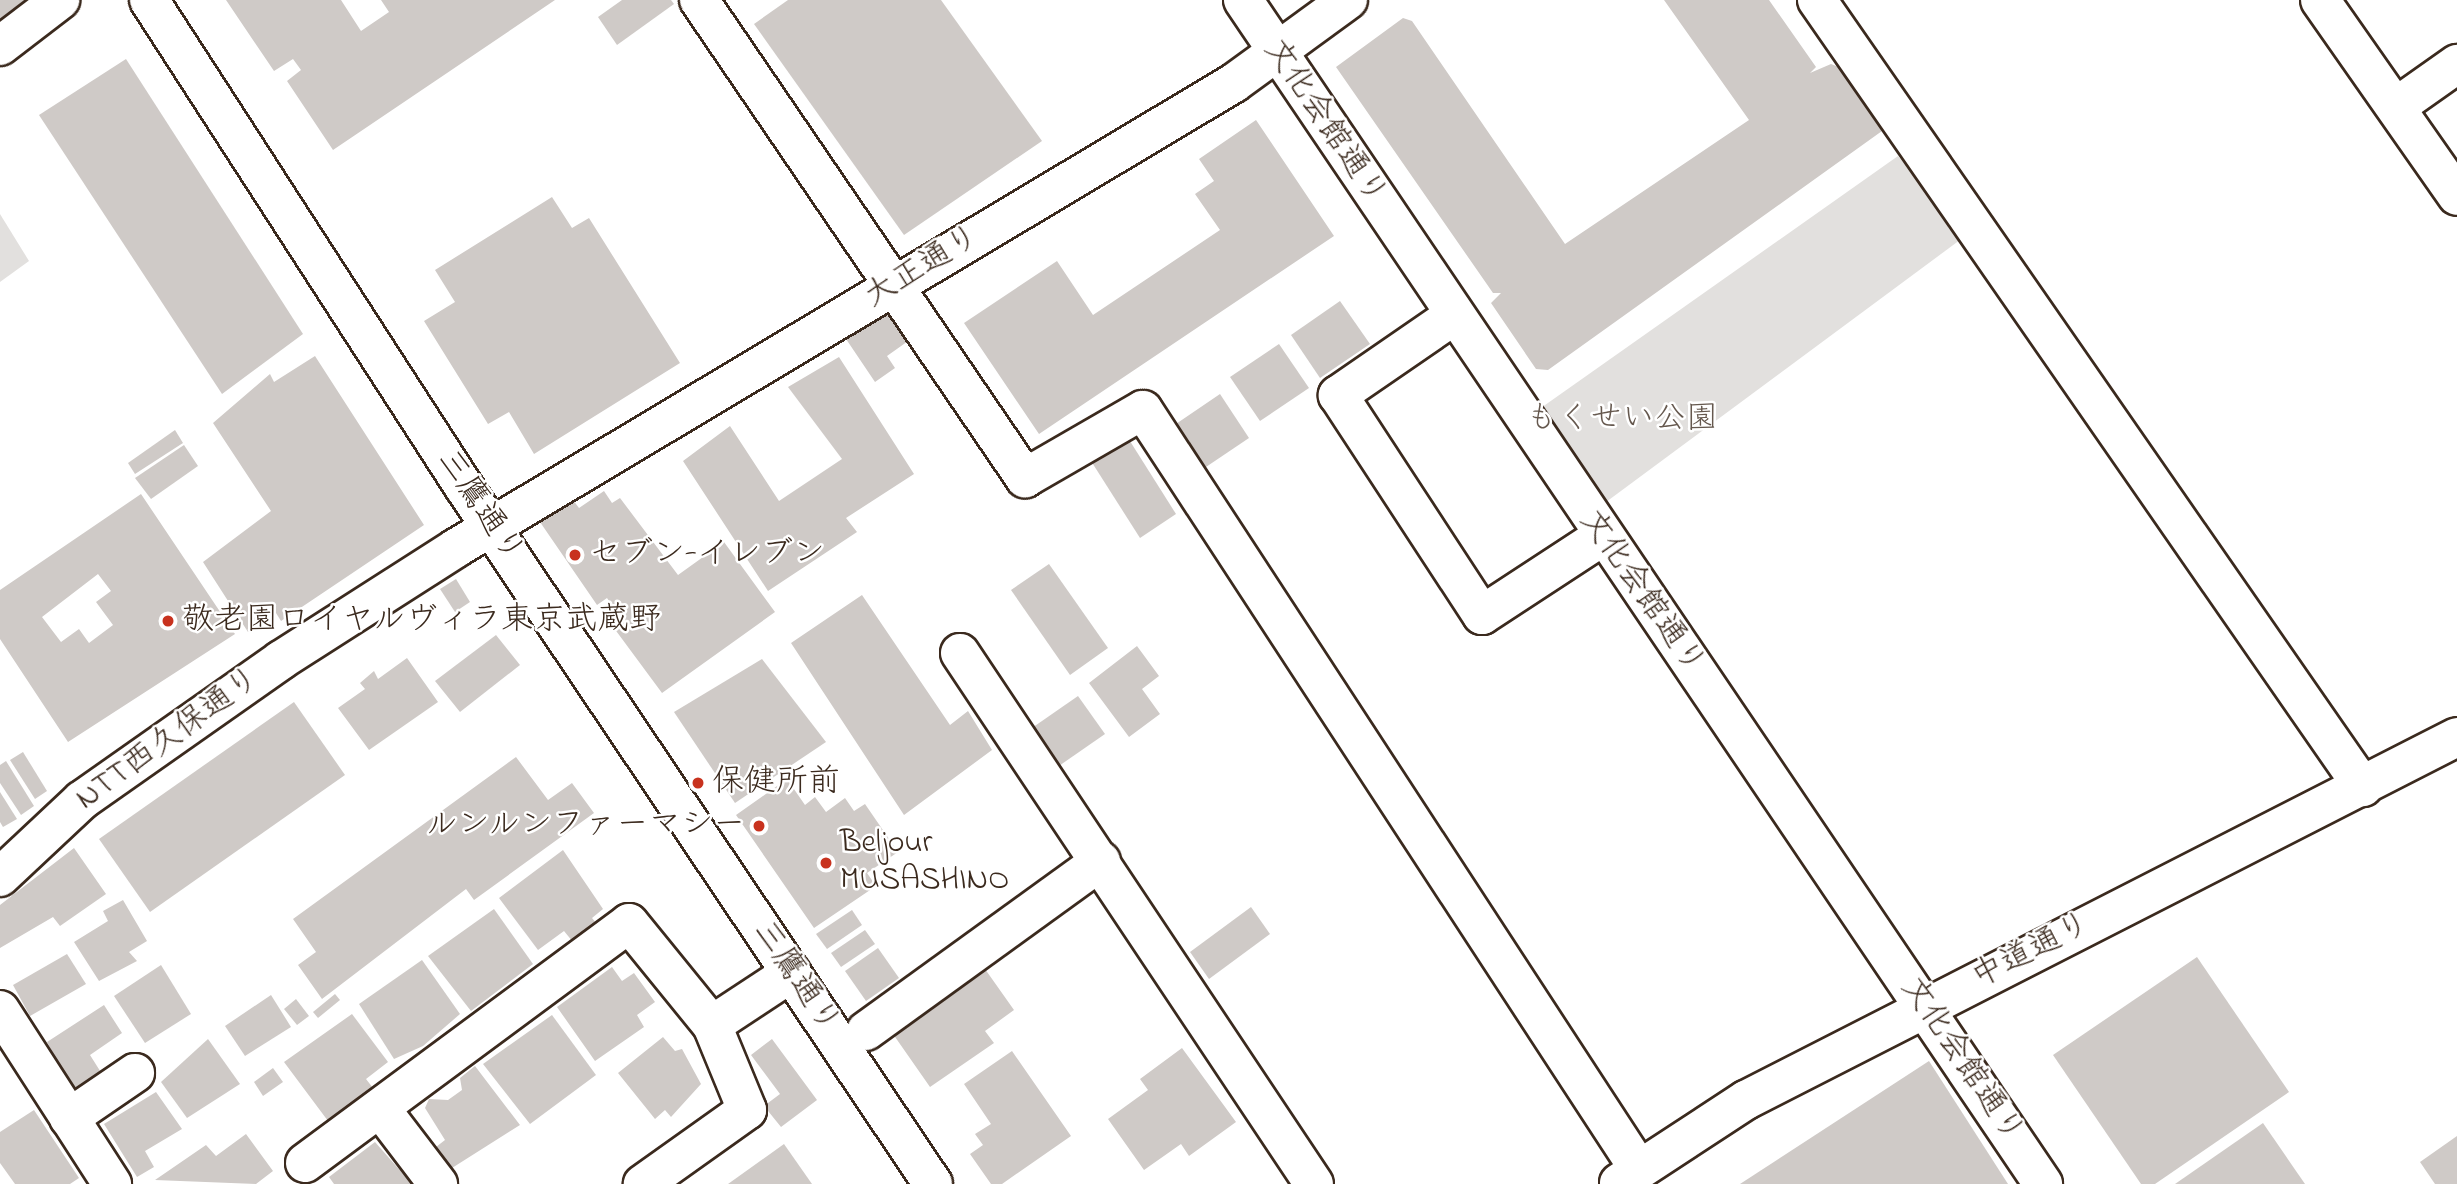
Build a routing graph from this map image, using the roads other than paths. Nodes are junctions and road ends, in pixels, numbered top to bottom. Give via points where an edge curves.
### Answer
1 (60, 0) edge
2 (149, 0) edge
3 (699, 0) edge
4 (1243, 0) edge
5 (1348, 0) edge
6 (1817, 0) edge
7 (2320, 0) edge
8 (0, 46) edge
9 (1276, 55) junction
10 (2457, 64) edge
11 (2396, 107) junction
12 (2457, 196) edge
13 (894, 285) junction
14 (1453, 316) junction
15 (491, 527) junction
16 (1601, 537) junction
17 (960, 653) dead end
18 (2457, 737) edge
19 (2362, 787) junction
20 (1101, 862) junction
21 (0, 877) edge
22 (791, 972) junction
23 (1927, 1009) junction
24 (0, 1010) edge
25 (712, 1025) junction
26 (866, 1031) dead end
27 (135, 1073) dead end
28 (380, 1108) junction
29 (69, 1118) junction
30 (305, 1163) dead end
31 (1628, 1177) edge
32 (111, 1184) edge
33 (438, 1184) edge
34 (643, 1184) edge
35 (933, 1184) edge
36 (1314, 1184) edge
37 (2043, 1184) edge

1 - 8 street
2 - 15 street, 三鷹通り
3 - 13 street
4 - 9 street, 文化会館通り
5 - 9 street, 大正通り
6 - 19 street
7 - 11 street
9 - 13 street, 大正通り
9 - 14 street, 文化会館通り
10 - 11 street
11 - 12 street
13 - 15 street, 大正通り
13 - 31 street via 1024,478 1143,410
14 - 16 street, 文化会館通り
14 - 16 street via 1338,395 1482,615
15 - 21 street, NTT西久保通り via 281,660 93,792
15 - 22 street, 三鷹通り
16 - 23 street, 文化会館通り
17 - 20 street
18 - 19 street, 中道通り
19 - 23 street, 中道通り
20 - 26 street
20 - 36 street
22 - 25 street
22 - 35 street, 三鷹通り
23 - 31 street, 中道通り via 1746,1100
23 - 37 street, 文化会館通り
24 - 29 street
25 - 28 street via 629,923
25 - 34 street via 747,1110
27 - 29 street
28 - 30 street
28 - 33 street
29 - 32 street

